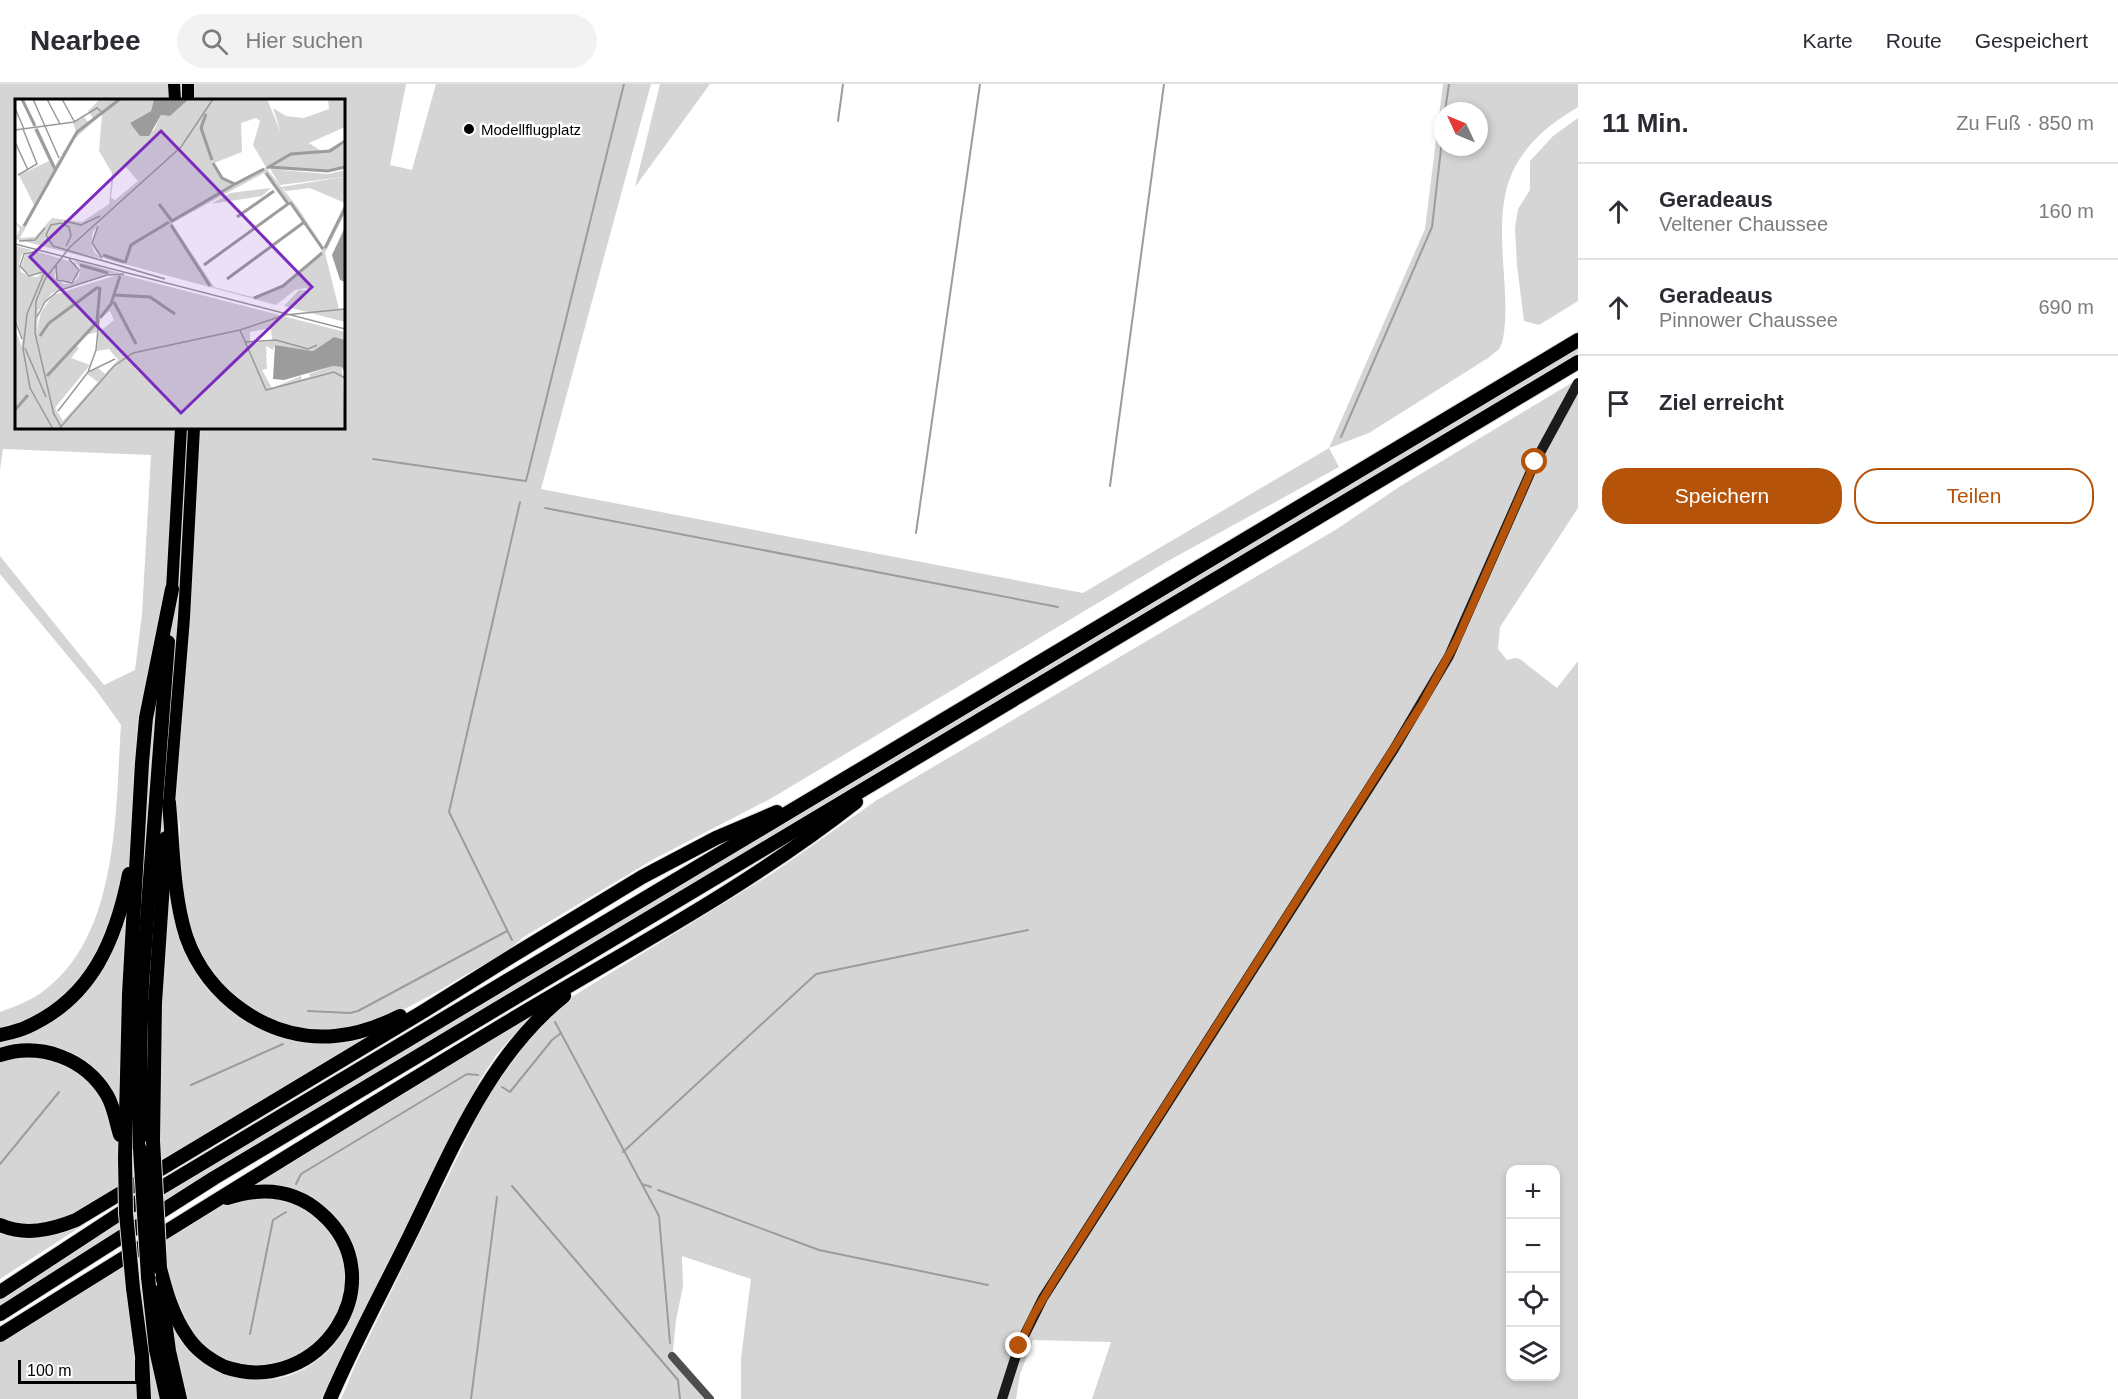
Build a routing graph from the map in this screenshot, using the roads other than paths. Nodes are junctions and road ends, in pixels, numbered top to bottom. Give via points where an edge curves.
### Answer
1 (174, 84) edge
2 (175, 99) edge
3 (1578, 340) edge
4 (1578, 362) edge
5 (1578, 383) edge
6 (181, 429) edge
7 (194, 429) edge
8 (172, 589) junction
9 (902, 765) junction
10 (821, 794) junction
11 (169, 803) junction
12 (138, 831) junction
13 (650, 938) junction
14 (490, 969) junction
15 (0, 1035) edge
16 (0, 1055) edge
17 (125, 1158) junction
18 (201, 1209) junction
19 (0, 1225) edge
20 (160, 1268) junction
21 (0, 1292) edge
22 (61, 1297) junction
23 (0, 1314) edge
24 (0, 1335) edge
25 (0, 1341) edge
26 (142, 1356) junction
27 (672, 1356) dead end
28 (144, 1399) edge
29 (152, 1399) edge
30 (167, 1399) edge
31 (180, 1399) edge
32 (330, 1399) edge
33 (710, 1399) edge
34 (1002, 1399) edge

1 - 2 highway
3 - 10 highway
4 - 9 highway
5 - 34 main road via 1521,494 1457,640 1432,687 1043,1298 1019,1346
6 - 8 highway
7 - 11 highway
8 - 12 highway via 146,718
8 - 30 highway, bridge via 140,1052 140,1149 148,1277 154,1340
9 - 13 highway via 782,857
9 - 23 highway via 177,1201
10 - 14 highway via 698,847
10 - 21 highway via 139,1201
11 - 14 highway via 179,901 190,947 218,990 253,1018 291,1033 345,1035 391,1020
11 - 20 highway, bridge via 155,1003 153,1141
12 - 15 highway via 117,926 103,957 67,1001 27,1028
12 - 17 highway
13 - 18 highway
13 - 32 highway via 551,1007 491,1077
14 - 19 highway via 76,1220 32,1231
16 - 17 highway via 40,1051 64,1057 87,1072 108,1097
17 - 26 highway, bridge via 126,1213
18 - 20 highway via 241,1194 271,1191 303,1201 325,1216 344,1244 351,1270 350,1303 334,1337 314,1357 284,1371 255,1374 231,1370 202,1353 186,1336
18 - 22 highway
20 - 31 highway via 169,1351
22 - 24 highway
22 - 25 highway
26 - 28 highway
26 - 29 highway
27 - 33 street

